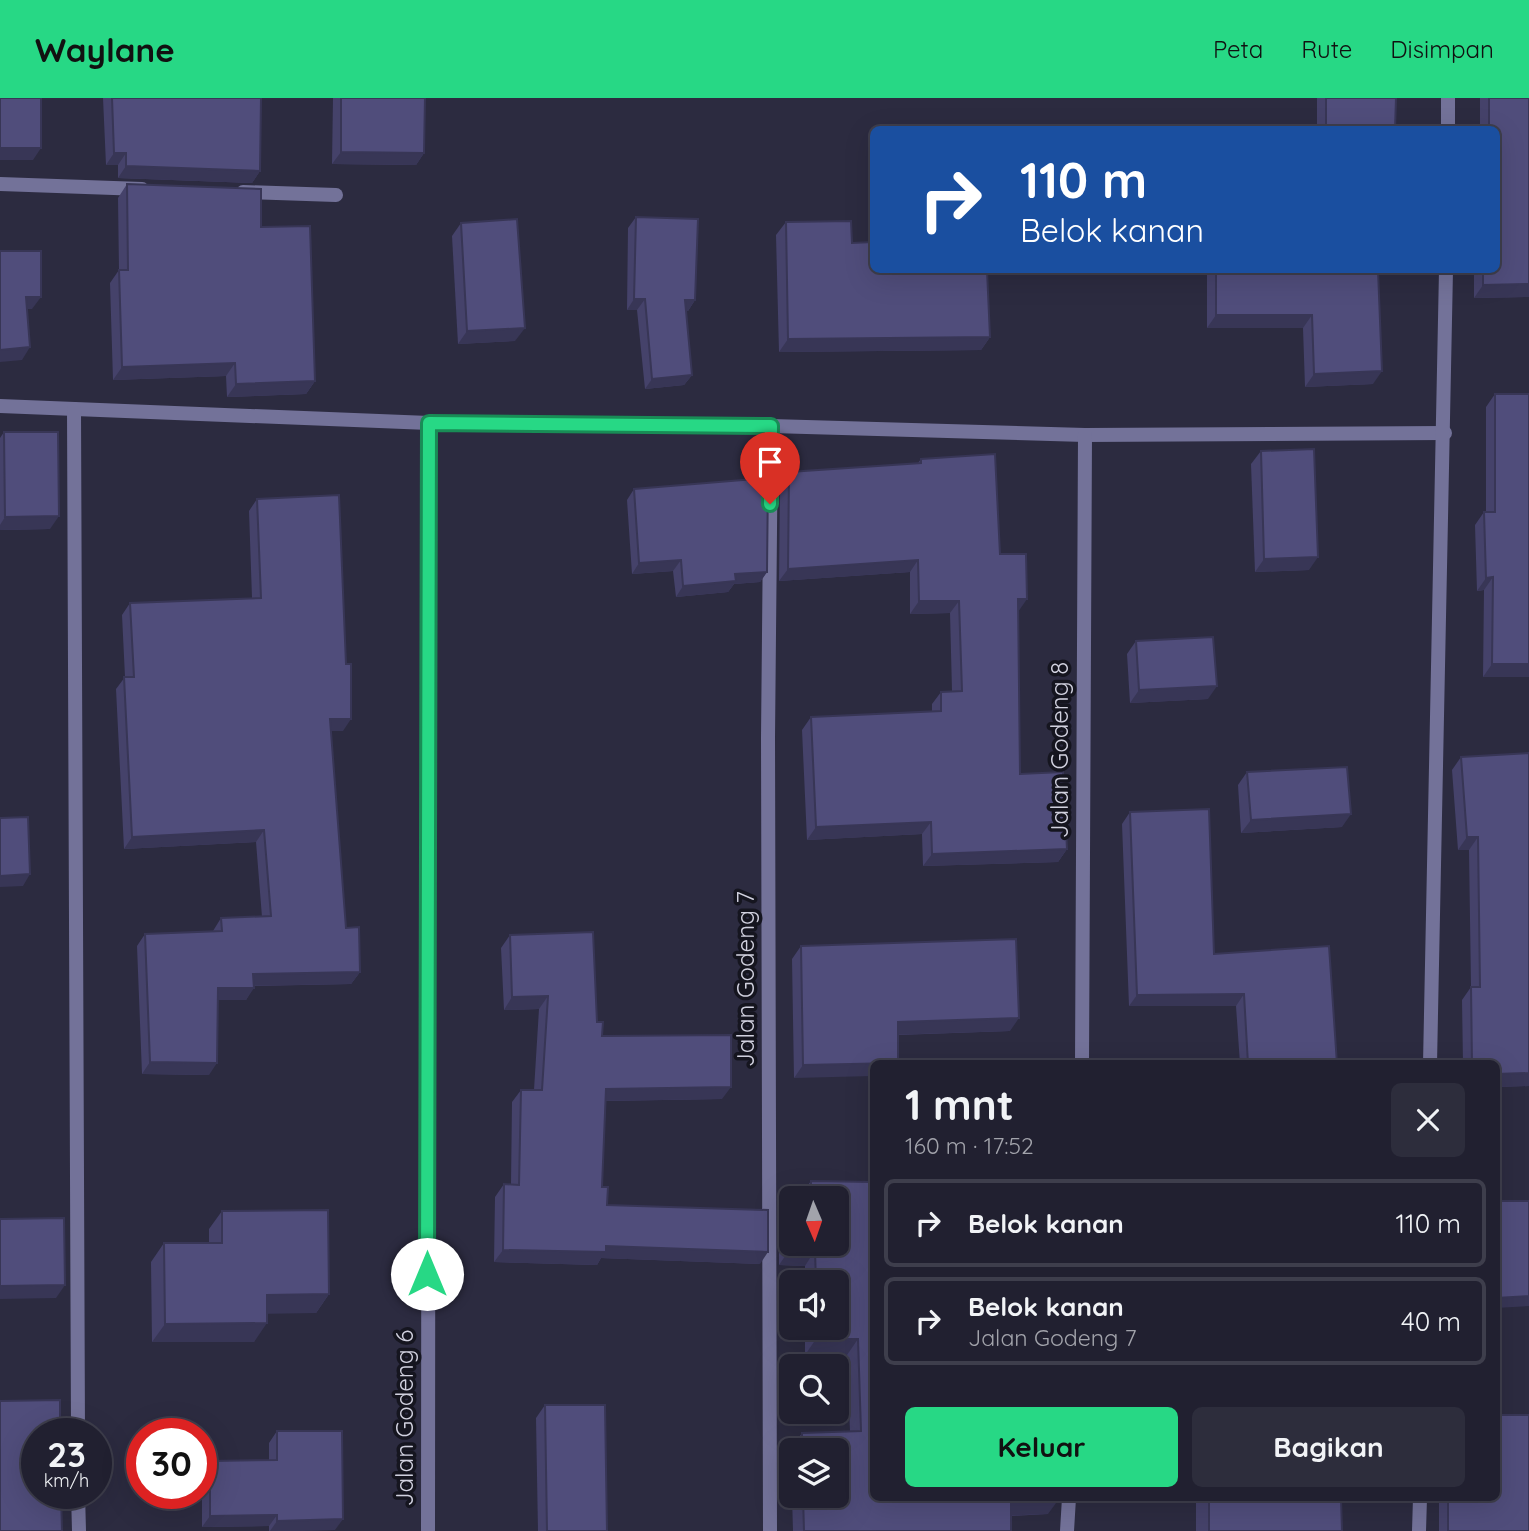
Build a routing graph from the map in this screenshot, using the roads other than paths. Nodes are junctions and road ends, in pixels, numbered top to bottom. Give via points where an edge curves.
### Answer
1 (1448, 98) edge
2 (1448, 126) edge
3 (0, 184) edge
4 (161, 190) edge
5 (229, 192) edge
6 (336, 195) dead end
7 (1446, 273) edge
8 (0, 406) edge
9 (75, 409) junction
10 (429, 423) junction
11 (771, 426) junction
12 (1445, 433) junction
13 (1085, 435) junction
14 (1083, 1060) edge
15 (1430, 1060) edge
16 (78, 1418) edge
17 (1069, 1501) edge
18 (1420, 1501) edge
19 (78, 1509) edge
20 (79, 1531) edge
21 (428, 1531) edge
22 (771, 1531) edge
23 (1067, 1531) edge
24 (1419, 1531) edge

1 - 2 street
3 - 4 street
5 - 6 street
7 - 12 street
8 - 9 street
9 - 10 street
9 - 16 street
10 - 11 street
10 - 21 street, Jalan Godeng 6
11 - 13 street
11 - 22 street, Jalan Godeng 7
12 - 13 street
12 - 15 street
13 - 14 street, Jalan Godeng 8
17 - 23 street
18 - 24 street
19 - 20 street

